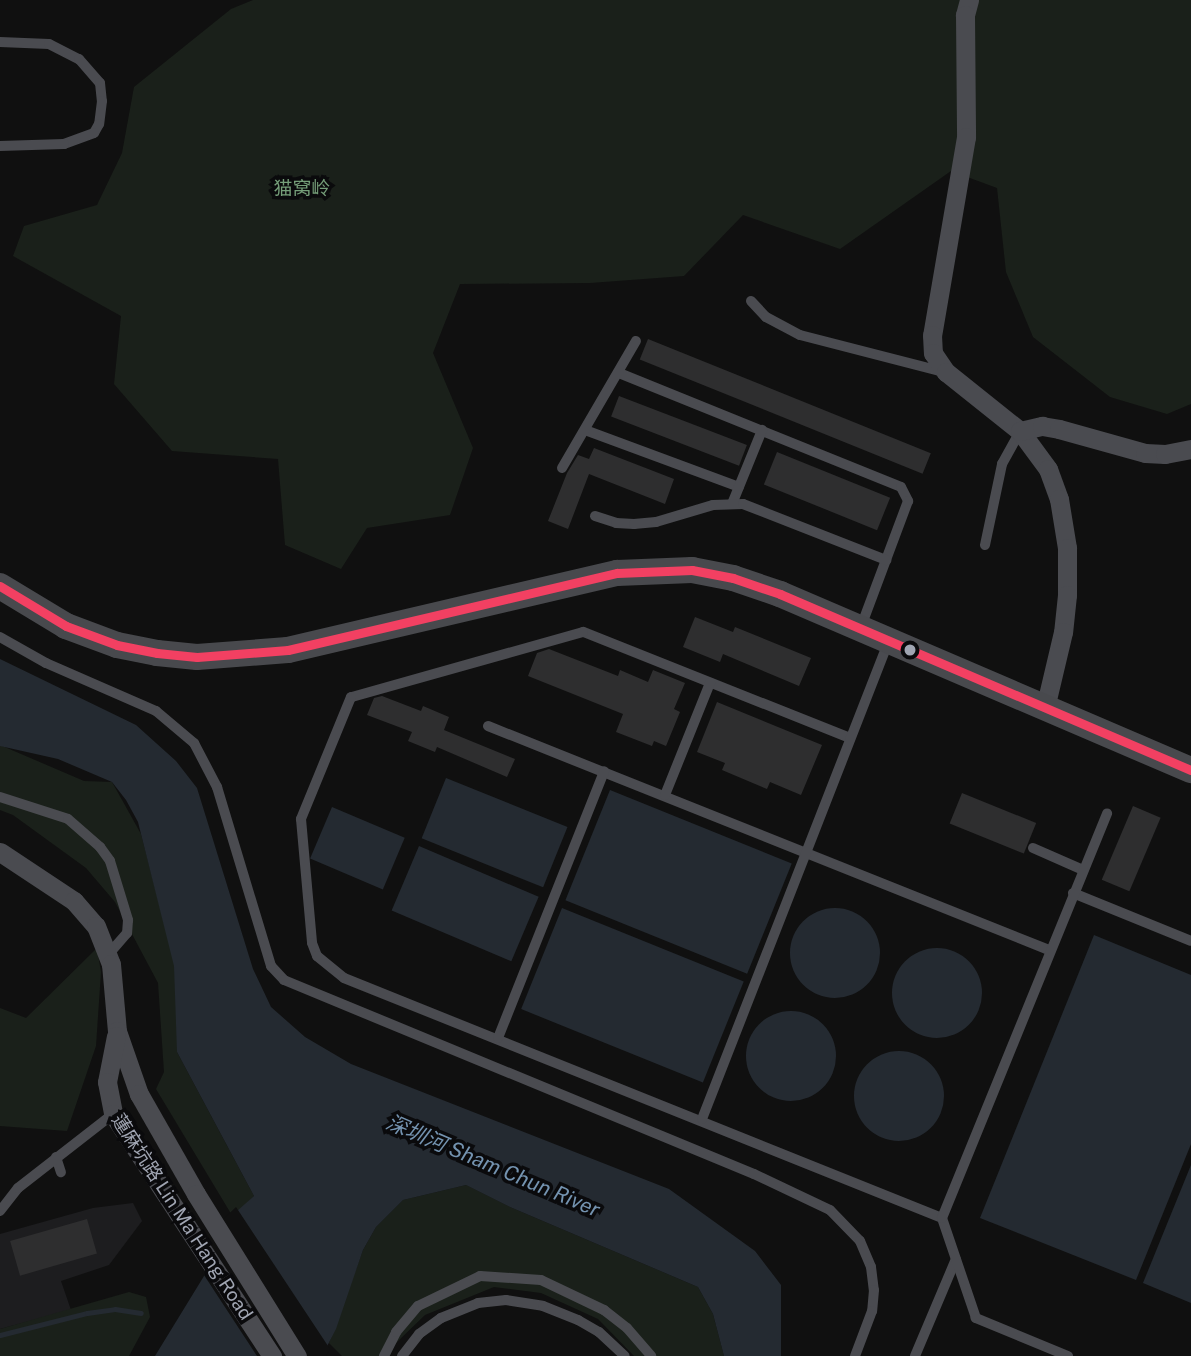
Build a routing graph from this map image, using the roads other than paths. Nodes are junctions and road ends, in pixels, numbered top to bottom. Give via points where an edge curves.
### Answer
1 (969, 0) edge
2 (0, 42) edge
3 (0, 146) edge
4 (751, 301) dead end
5 (636, 341) dead end
6 (946, 372) junction
7 (619, 373) junction
8 (585, 430) junction
9 (762, 430) junction
10 (1020, 431) junction
11 (1191, 449) edge
12 (562, 468) dead end
13 (739, 487) junction
14 (733, 504) junction
15 (595, 516) dead end
16 (985, 545) dead end
17 (886, 560) junction
18 (0, 586) edge
19 (861, 627) junction
20 (0, 637) edge
21 (890, 640) junction
22 (710, 682) junction
23 (1045, 708) junction
24 (488, 726) dead end
25 (850, 738) junction
26 (1191, 770) edge
27 (604, 771) junction
28 (665, 796) junction
29 (0, 797) edge
30 (1107, 813) dead end
31 (1033, 848) dead end
32 (806, 851) junction
33 (0, 852) edge
34 (1083, 870) junction
35 (1073, 892) junction
36 (1191, 941) edge
37 (1049, 950) junction
38 (109, 954) junction
39 (117, 1031) junction
40 (498, 1038) junction
41 (113, 1114) junction
42 (702, 1119) junction
43 (56, 1157) junction
44 (61, 1172) dead end
45 (0, 1211) edge
46 (942, 1218) junction
47 (956, 1259) junction
48 (272, 1356) edge
49 (297, 1356) edge
50 (384, 1356) edge
51 (402, 1356) edge
52 (625, 1356) edge
53 (651, 1356) edge
54 (855, 1356) edge
55 (915, 1356) edge
56 (1068, 1356) edge

1 - 6 street via 965,15 966,137 932,335 933,353
2 - 3 lane via 49,44 79,59 100,83 102,101 94,133 64,144
4 - 6 lane via 766,317 800,335
5 - 7 lane
6 - 10 street
7 - 8 lane
7 - 9 lane
8 - 12 lane
8 - 13 lane
9 - 13 lane
9 - 17 lane via 901,487 908,501
10 - 11 street via 1042,426 1059,429 1144,453
10 - 16 lane via 1002,464
10 - 23 street via 1048,469 1059,499 1067,548 1063,632
13 - 14 lane
14 - 15 lane via 634,524
14 - 17 lane via 766,511
17 - 19 lane
18 - 19 main road via 66,626 117,645 197,657 288,650 617,573 654,569 733,578
19 - 21 main road
20 - 54 lane via 46,663 156,711 194,743 217,787 271,966 284,980 754,1174 830,1210 860,1241 873,1278 872,1311
21 - 23 main road
21 - 25 lane
22 - 25 lane
22 - 28 lane
22 - 40 lane via 583,632 351,697 301,818 309,925 317,956 344,978
23 - 26 main road
24 - 27 lane
25 - 32 lane
27 - 28 lane
27 - 40 lane
28 - 32 lane
29 - 38 lane via 68,819 110,861 128,920 127,933
30 - 34 lane
31 - 34 lane
32 - 37 lane
32 - 42 lane
33 - 38 street, 蓮麻坑路 Lin Ma Hang Road via 82,908
34 - 35 lane
35 - 36 lane
35 - 37 lane
37 - 46 lane
38 - 39 street, 蓮麻坑路 Lin Ma Hang Road
39 - 41 street, 蓮麻坑路 Lin Ma Hang Road via 107,1082
39 - 49 street, 蓮麻坑路 Lin Ma Hang Road via 139,1094
40 - 42 lane
41 - 43 lane
41 - 48 street, 蓮麻坑路 Lin Ma Hang Road
42 - 46 lane
43 - 44 lane
43 - 45 lane via 18,1188
46 - 47 lane
47 - 55 lane
47 - 56 lane via 976,1318
50 - 53 lane via 396,1332 418,1306 480,1276 541,1280 604,1310 628,1328
51 - 52 lane via 419,1334 453,1311 506,1300 543,1306 578,1320

